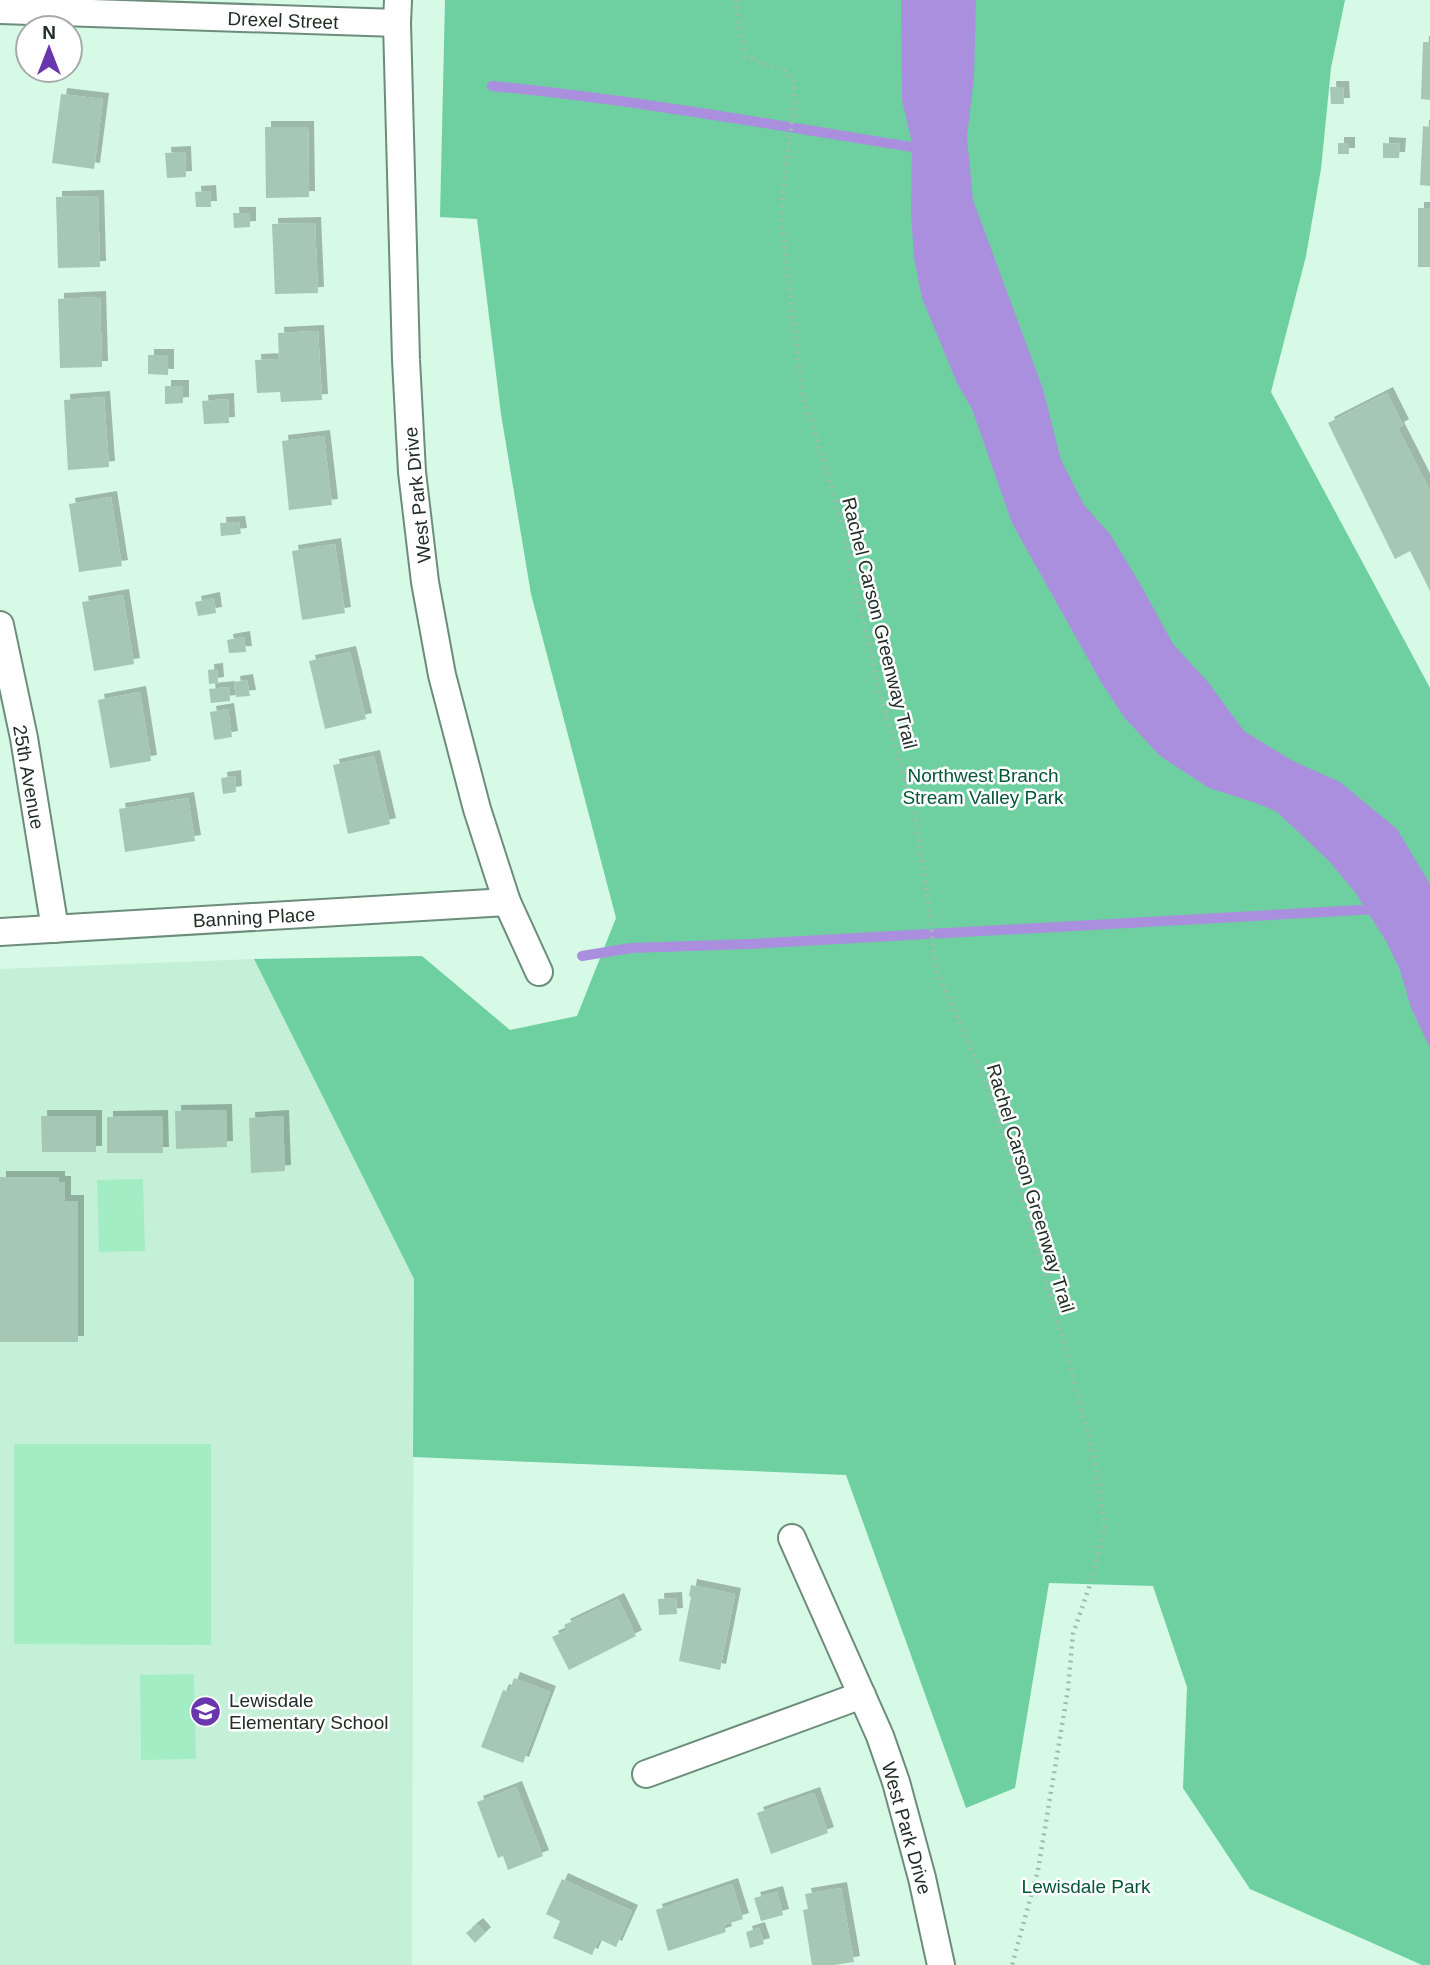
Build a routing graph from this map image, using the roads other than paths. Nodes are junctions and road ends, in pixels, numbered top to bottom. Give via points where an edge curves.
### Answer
1 (0, 10) edge
2 (398, 12) edge
3 (0, 625) edge
4 (508, 902) junction
5 (55, 929) junction
6 (0, 932) edge
7 (539, 972) dead end
8 (792, 1538) dead end
9 (862, 1695) junction
10 (646, 1774) dead end
11 (941, 1965) edge

1 - 2 street, Drexel Street
2 - 4 street, West Park Drive via 406,360 412,472 425,582 442,675 477,809
3 - 5 street, 25th Avenue
4 - 5 street, Banning Place
4 - 7 street, West Park Drive
5 - 6 street, Banning Place
8 - 9 street, West Park Drive
9 - 10 street
9 - 11 street, West Park Drive via 897,1782

